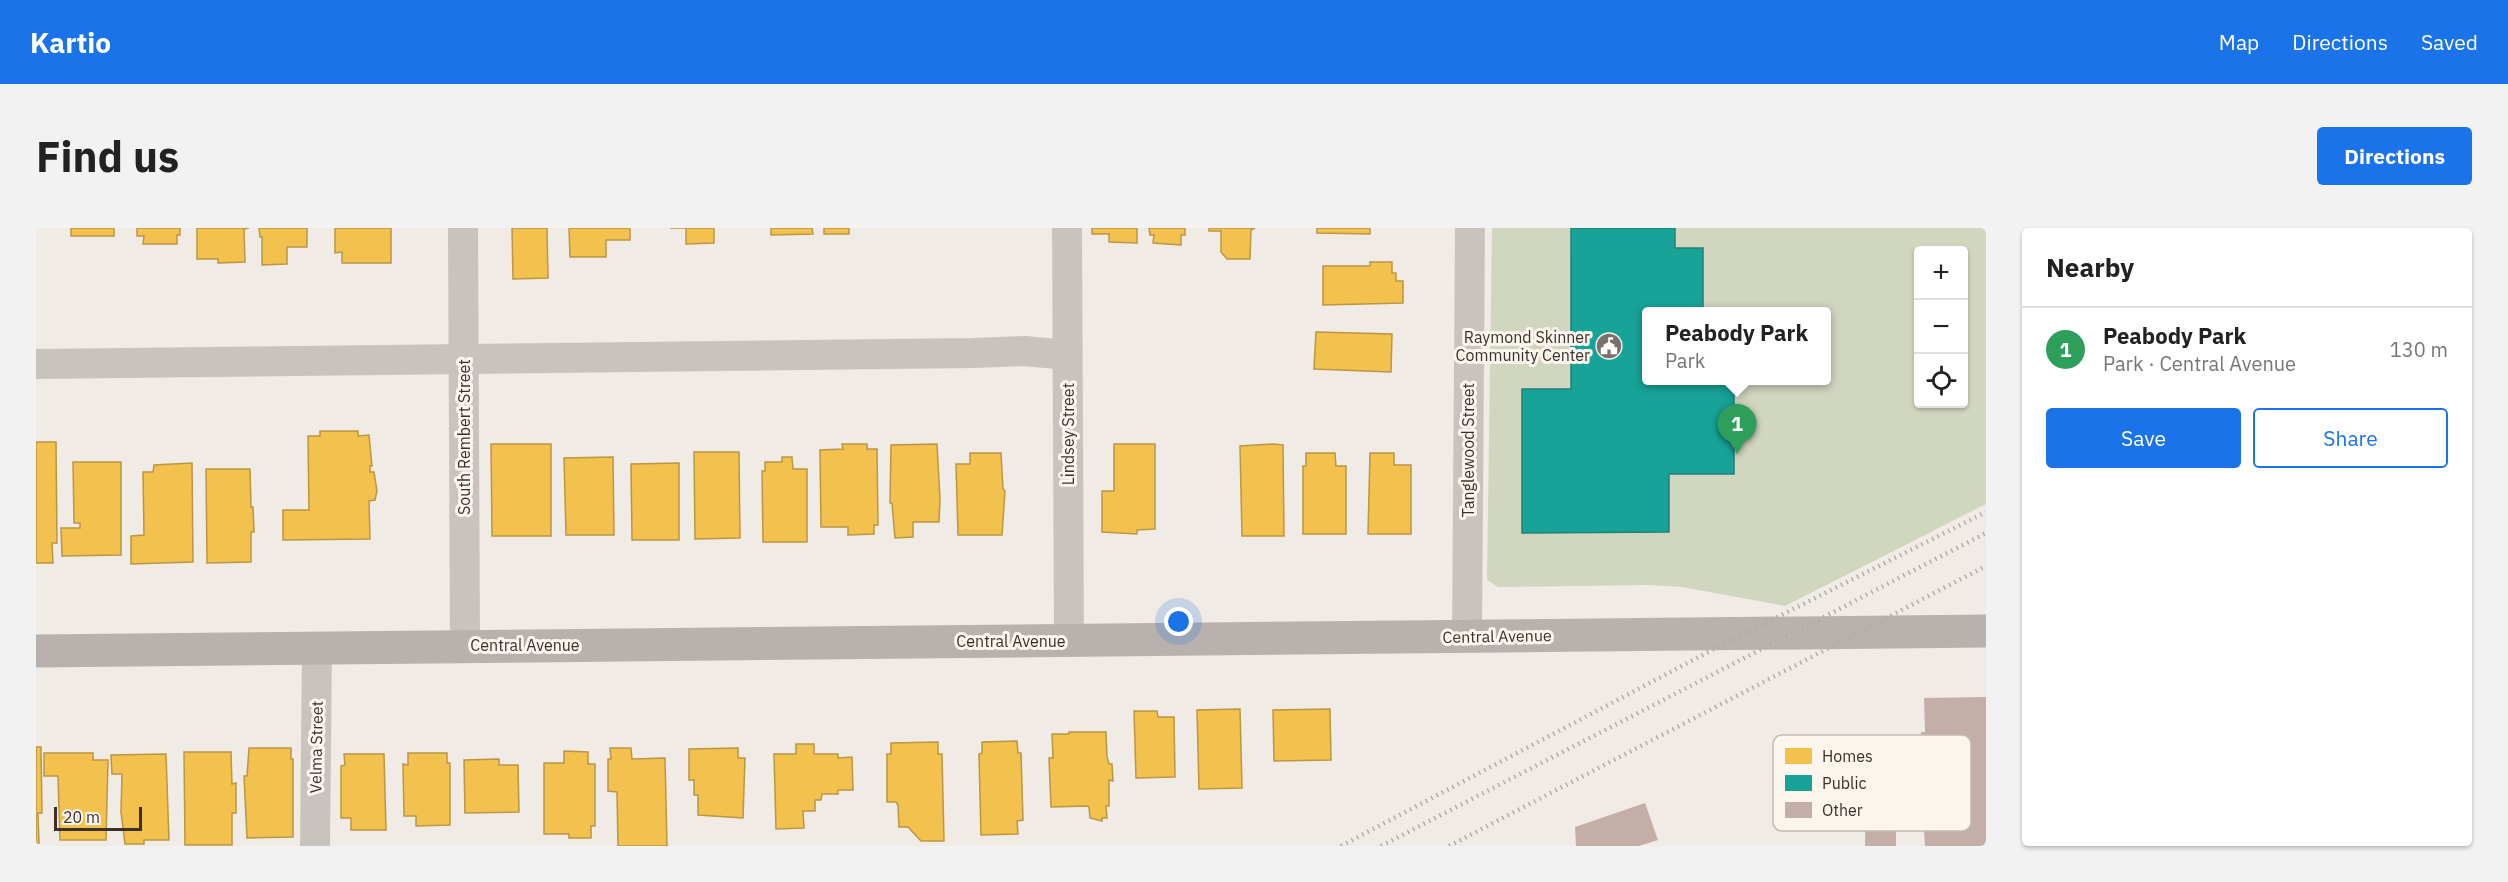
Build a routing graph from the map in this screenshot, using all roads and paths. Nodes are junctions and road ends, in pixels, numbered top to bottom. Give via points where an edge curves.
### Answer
1 (463, 228) edge
2 (1066, 228) edge
3 (1470, 228) edge
4 (1067, 356) junction
5 (463, 360) junction
6 (36, 363) edge
7 (1986, 631) edge
8 (1467, 636) junction
9 (1069, 641) junction
10 (465, 646) junction
11 (317, 648) junction
12 (36, 651) edge
13 (315, 846) edge

1 - 5 street, South Rembert Street
2 - 4 street, Lindsey Street
3 - 8 street, Tanglewood Street
4 - 5 street via 1025,351
4 - 9 street, Lindsey Street
5 - 6 street
5 - 10 street, South Rembert Street
7 - 8 main road, Central Avenue
8 - 9 main road, Central Avenue
9 - 10 main road, Central Avenue
10 - 11 main road, Central Avenue
11 - 12 main road, Central Avenue
11 - 13 street, Velma Street

